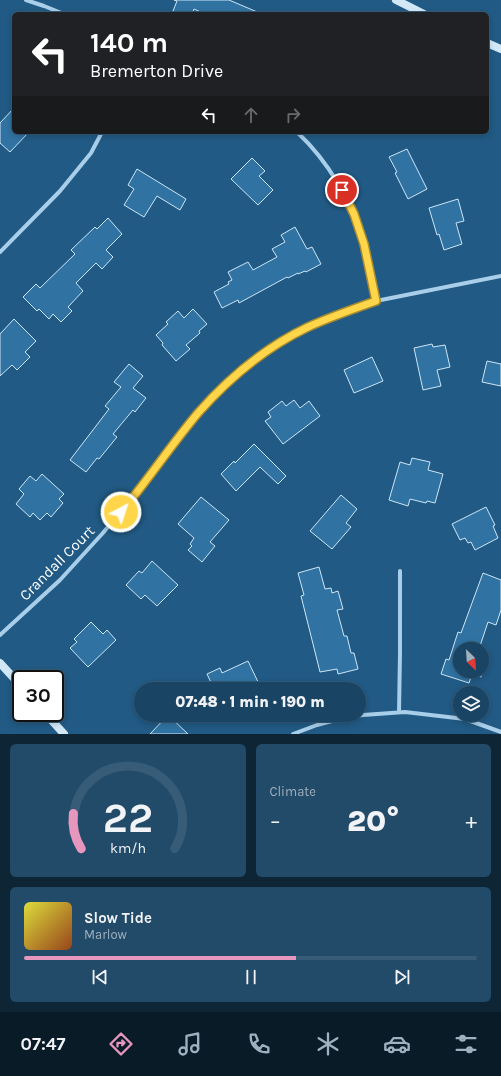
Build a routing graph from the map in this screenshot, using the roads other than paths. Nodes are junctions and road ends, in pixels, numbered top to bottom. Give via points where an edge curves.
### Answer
1 (26, 0) edge
2 (396, 0) edge
3 (59, 12) edge
4 (420, 12) edge
5 (489, 44) edge
6 (501, 49) edge
7 (101, 134) edge
8 (299, 134) edge
9 (0, 252) edge
10 (501, 276) edge
11 (376, 301) junction
12 (400, 571) dead end
13 (0, 635) edge
14 (0, 663) edge
15 (12, 676) edge
16 (399, 712) junction
17 (53, 722) edge
18 (501, 732) edge
19 (64, 734) edge
20 (293, 734) edge

1 - 3 street
2 - 4 street
5 - 6 street
7 - 9 street via 91,154 60,191
8 - 11 street via 327,165 354,214 364,244
10 - 11 street, Crandall Court
11 - 13 street, Crandall Court via 307,328 274,347 229,381 198,413 102,534 60,580
12 - 16 street
14 - 15 street
16 - 18 street via 460,718
16 - 20 street via 347,717
17 - 19 street

